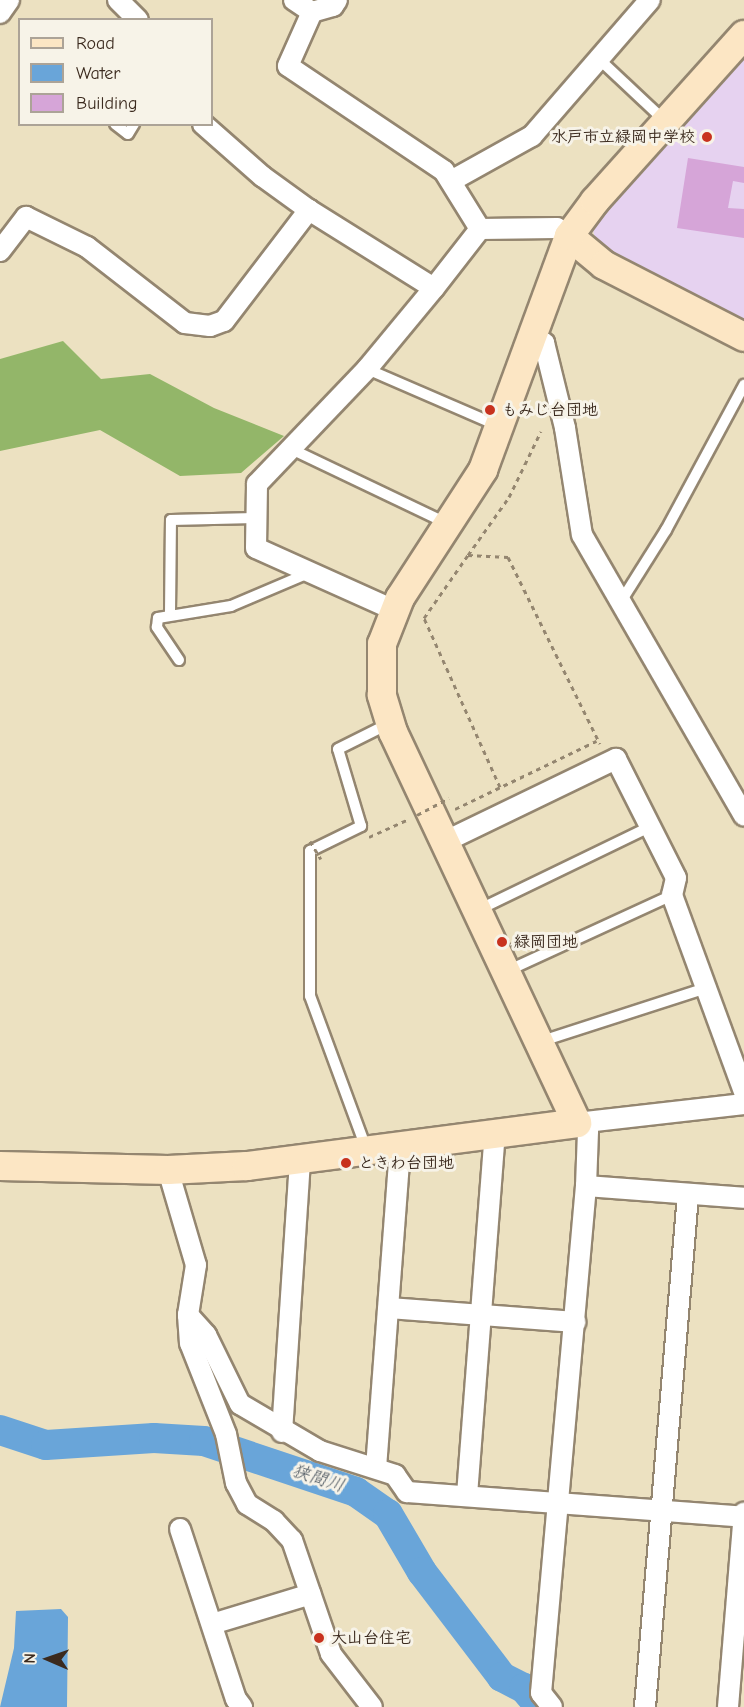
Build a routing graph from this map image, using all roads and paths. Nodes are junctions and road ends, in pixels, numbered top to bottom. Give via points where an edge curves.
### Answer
1 (9, 0) edge
2 (118, 0) edge
3 (337, 0) edge
4 (650, 0) edge
5 (301, 4) edge
6 (0, 14) edge
7 (136, 18) edge
8 (744, 35) edge
9 (599, 59) junction
10 (666, 122) junction
11 (118, 126) edge
12 (133, 126) edge
13 (205, 126) edge
14 (451, 181) junction
15 (309, 210) junction
16 (480, 229) junction
17 (569, 236) junction
18 (0, 251) edge
19 (434, 288) junction
20 (531, 336) junction
21 (744, 337) edge
22 (367, 369) junction
23 (744, 384) edge
24 (500, 426) junction
25 (541, 431) dead end
26 (291, 449) junction
27 (255, 518) junction
28 (450, 525) junction
29 (468, 555) junction
30 (312, 572) junction
31 (620, 603) junction
32 (394, 610) junction
33 (170, 613) junction
34 (179, 660) dead end
35 (390, 723) junction
36 (500, 787) junction
37 (417, 815) dead end
38 (744, 816) edge
39 (650, 827) junction
40 (310, 841) dead end
41 (446, 841) junction
42 (321, 859) dead end
43 (672, 895) junction
44 (478, 910) junction
45 (507, 971) junction
46 (706, 988) junction
47 (539, 1042) junction
48 (744, 1092) edge
49 (744, 1104) edge
50 (577, 1123) junction
51 (495, 1135) junction
52 (400, 1147) junction
53 (368, 1151) junction
54 (300, 1160) junction
55 (0, 1166) edge
56 (168, 1170) junction
57 (586, 1186) junction
58 (688, 1195) junction
59 (744, 1198) edge
60 (388, 1308) junction
61 (188, 1315) junction
62 (480, 1316) junction
63 (575, 1322) junction
64 (282, 1432) junction
65 (376, 1468) junction
66 (467, 1495) junction
67 (559, 1503) junction
68 (661, 1511) junction
69 (744, 1516) edge
70 (180, 1528) dead end
71 (311, 1594) junction
72 (741, 1601) edge
73 (212, 1624) junction
74 (737, 1682) edge
75 (242, 1707) edge
76 (372, 1707) edge
77 (552, 1707) edge
78 (645, 1707) edge
79 (728, 1707) edge

1 - 6 street
2 - 7 street
3 - 5 street via 333,6
4 - 9 street
5 - 14 street via 288,66 444,171
8 - 10 street
9 - 10 lane
9 - 14 street via 532,136
10 - 17 street via 594,201
11 - 12 lane via 128,134
13 - 15 street via 262,176
14 - 16 street
15 - 18 street via 224,321 210,326 185,323 87,247 26,217
15 - 19 street
16 - 17 street via 557,228
16 - 19 street
17 - 20 street
17 - 21 street via 604,265
19 - 22 street
20 - 24 street
20 - 31 street via 544,343 566,428 582,535
22 - 24 lane
22 - 26 street
23 - 31 lane via 666,530
24 - 28 street via 474,487
25 - 29 path via 509,497
26 - 27 street via 257,484
26 - 28 lane
27 - 30 street via 256,548
27 - 33 lane via 171,520
28 - 32 street
29 - 36 path via 424,618
29 - 36 path via 508,557 598,742
30 - 32 street
30 - 33 lane via 231,606
31 - 38 street
32 - 35 street via 380,661 382,694
33 - 34 lane via 158,618 158,627
35 - 41 street
35 - 53 lane via 338,749 361,826 310,851 310,996
36 - 37 path, bridge via 455,809 449,798
39 - 41 street via 616,759
39 - 43 street via 676,878
39 - 44 lane
40 - 42 path, bridge
41 - 44 street
43 - 45 lane
43 - 46 street
44 - 45 street
45 - 47 street
46 - 47 lane
46 - 48 street
47 - 50 street
49 - 50 street
50 - 51 street
50 - 57 street via 588,1131
51 - 52 street
51 - 62 street
52 - 53 street
52 - 60 street
53 - 54 street
54 - 56 street
54 - 64 street
55 - 56 street
56 - 61 street via 196,1265
57 - 58 street
57 - 63 street
58 - 59 street
58 - 68 street
60 - 62 street
60 - 65 street
61 - 64 street via 206,1335 240,1404
61 - 71 street via 190,1343 226,1434 230,1461 247,1504 274,1521 292,1540
62 - 63 street
62 - 66 street
63 - 67 street
64 - 65 street via 320,1451
65 - 66 street via 395,1475 406,1492
66 - 67 street
67 - 68 street
67 - 77 street via 541,1693
68 - 69 street
68 - 78 street
69 - 72 street
70 - 73 street
71 - 73 street
71 - 76 street via 331,1654
72 - 74 street
73 - 75 street
74 - 79 street

